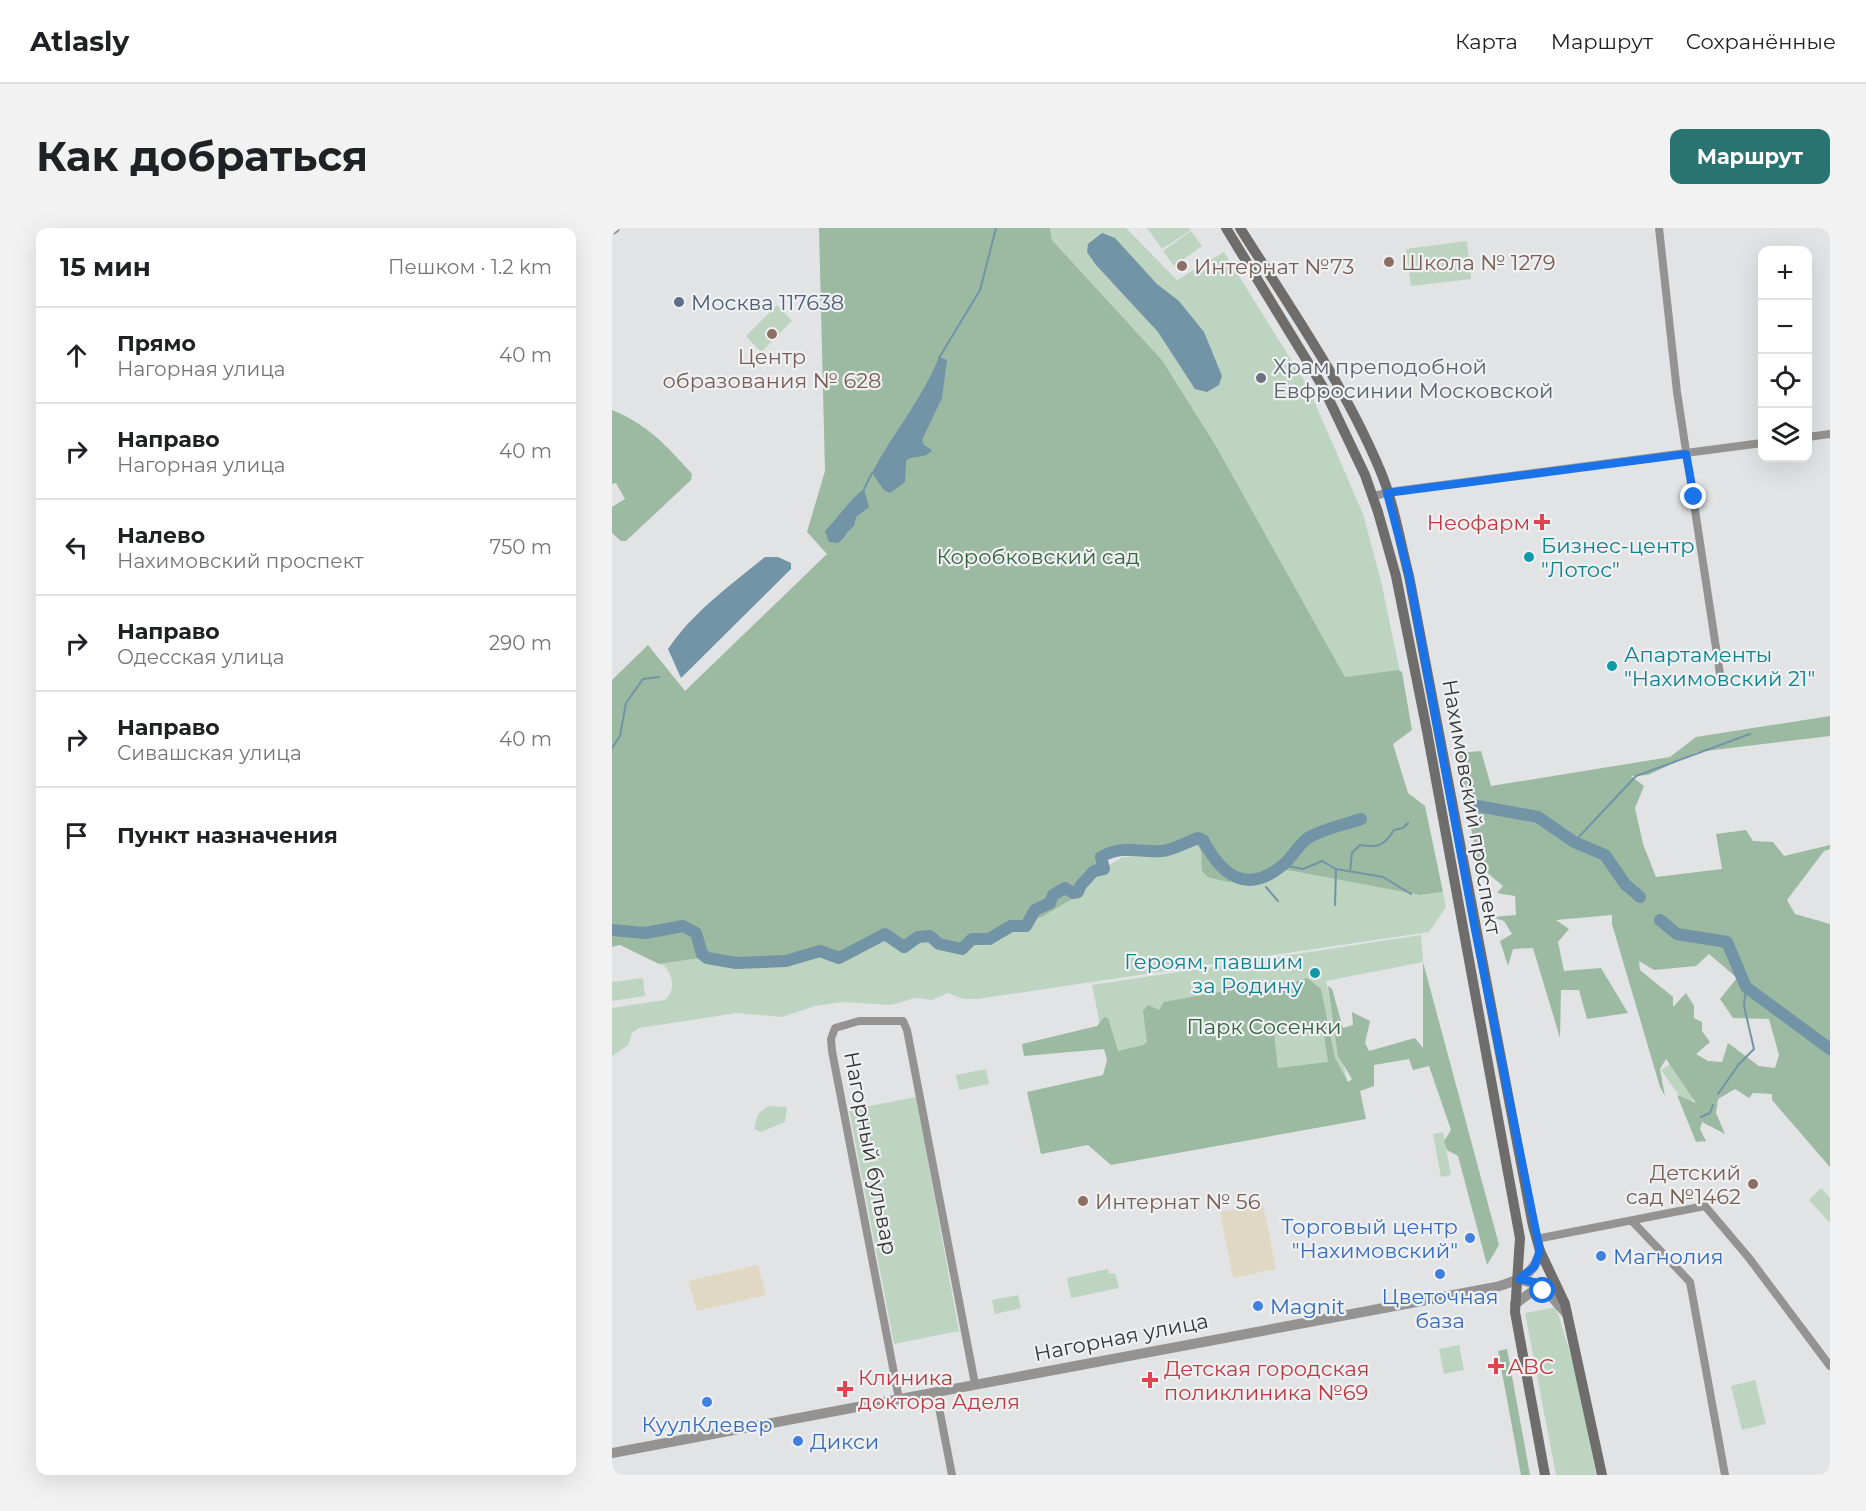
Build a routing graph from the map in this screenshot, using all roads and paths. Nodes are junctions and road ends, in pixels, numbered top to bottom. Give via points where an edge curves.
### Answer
1 (1226, 228) edge
2 (1240, 228) edge
3 (1659, 228) edge
4 (1830, 434) edge
5 (1812, 436) edge
6 (1758, 444) edge
7 (1686, 454) junction
8 (1387, 493) junction
9 (1373, 496) junction
10 (1720, 674) dead end
11 (1632, 1221) junction
12 (1536, 1239) junction
13 (1521, 1250) junction
14 (1540, 1251) junction
15 (1519, 1279) junction
16 (1496, 1287) junction
17 (1549, 1292) junction
18 (1515, 1303) junction
19 (1568, 1316) junction
20 (1830, 1366) edge
21 (975, 1384) junction
22 (936, 1392) junction
23 (899, 1400) junction
24 (612, 1453) edge
25 (952, 1475) edge
26 (1545, 1475) edge
27 (1602, 1475) edge
28 (1725, 1475) edge

1 - 9 main road, Нахимовский проспект via 1323,387
2 - 8 main road, Нахимовский проспект via 1343,397 1381,471
3 - 7 street
4 - 5 street
6 - 7 street
7 - 8 street
7 - 10 street
8 - 9 street
8 - 12 main road, Нахимовский проспект via 1409,576
9 - 13 main road, Нахимовский проспект via 1396,576 1427,730
11 - 12 street
11 - 20 street via 1705,1206
11 - 28 street via 1690,1282
12 - 14 main road, Нахимовский проспект
13 - 15 main road, Нахимовский проспект
13 - 16 street via 1515,1276
14 - 15 street via 1534,1267
14 - 19 main road, Нахимовский проспект
15 - 16 street, Нагорная улица
15 - 17 street via 1534,1282
15 - 18 main road, Нахимовский проспект
16 - 18 street via 1506,1291
16 - 21 street, Нагорная улица
17 - 18 street via 1530,1293
17 - 19 street, Нахимовский проспект
18 - 26 main road, Нахимовский проспект
19 - 27 main road, Нахимовский проспект
21 - 22 street, Нагорная улица
21 - 23 street, Нагорный бульвар via 907,1030 903,1021 859,1021 836,1028 831,1039 832,1051
22 - 23 street, Нагорная улица
22 - 25 street
23 - 24 street, Нагорная улица

